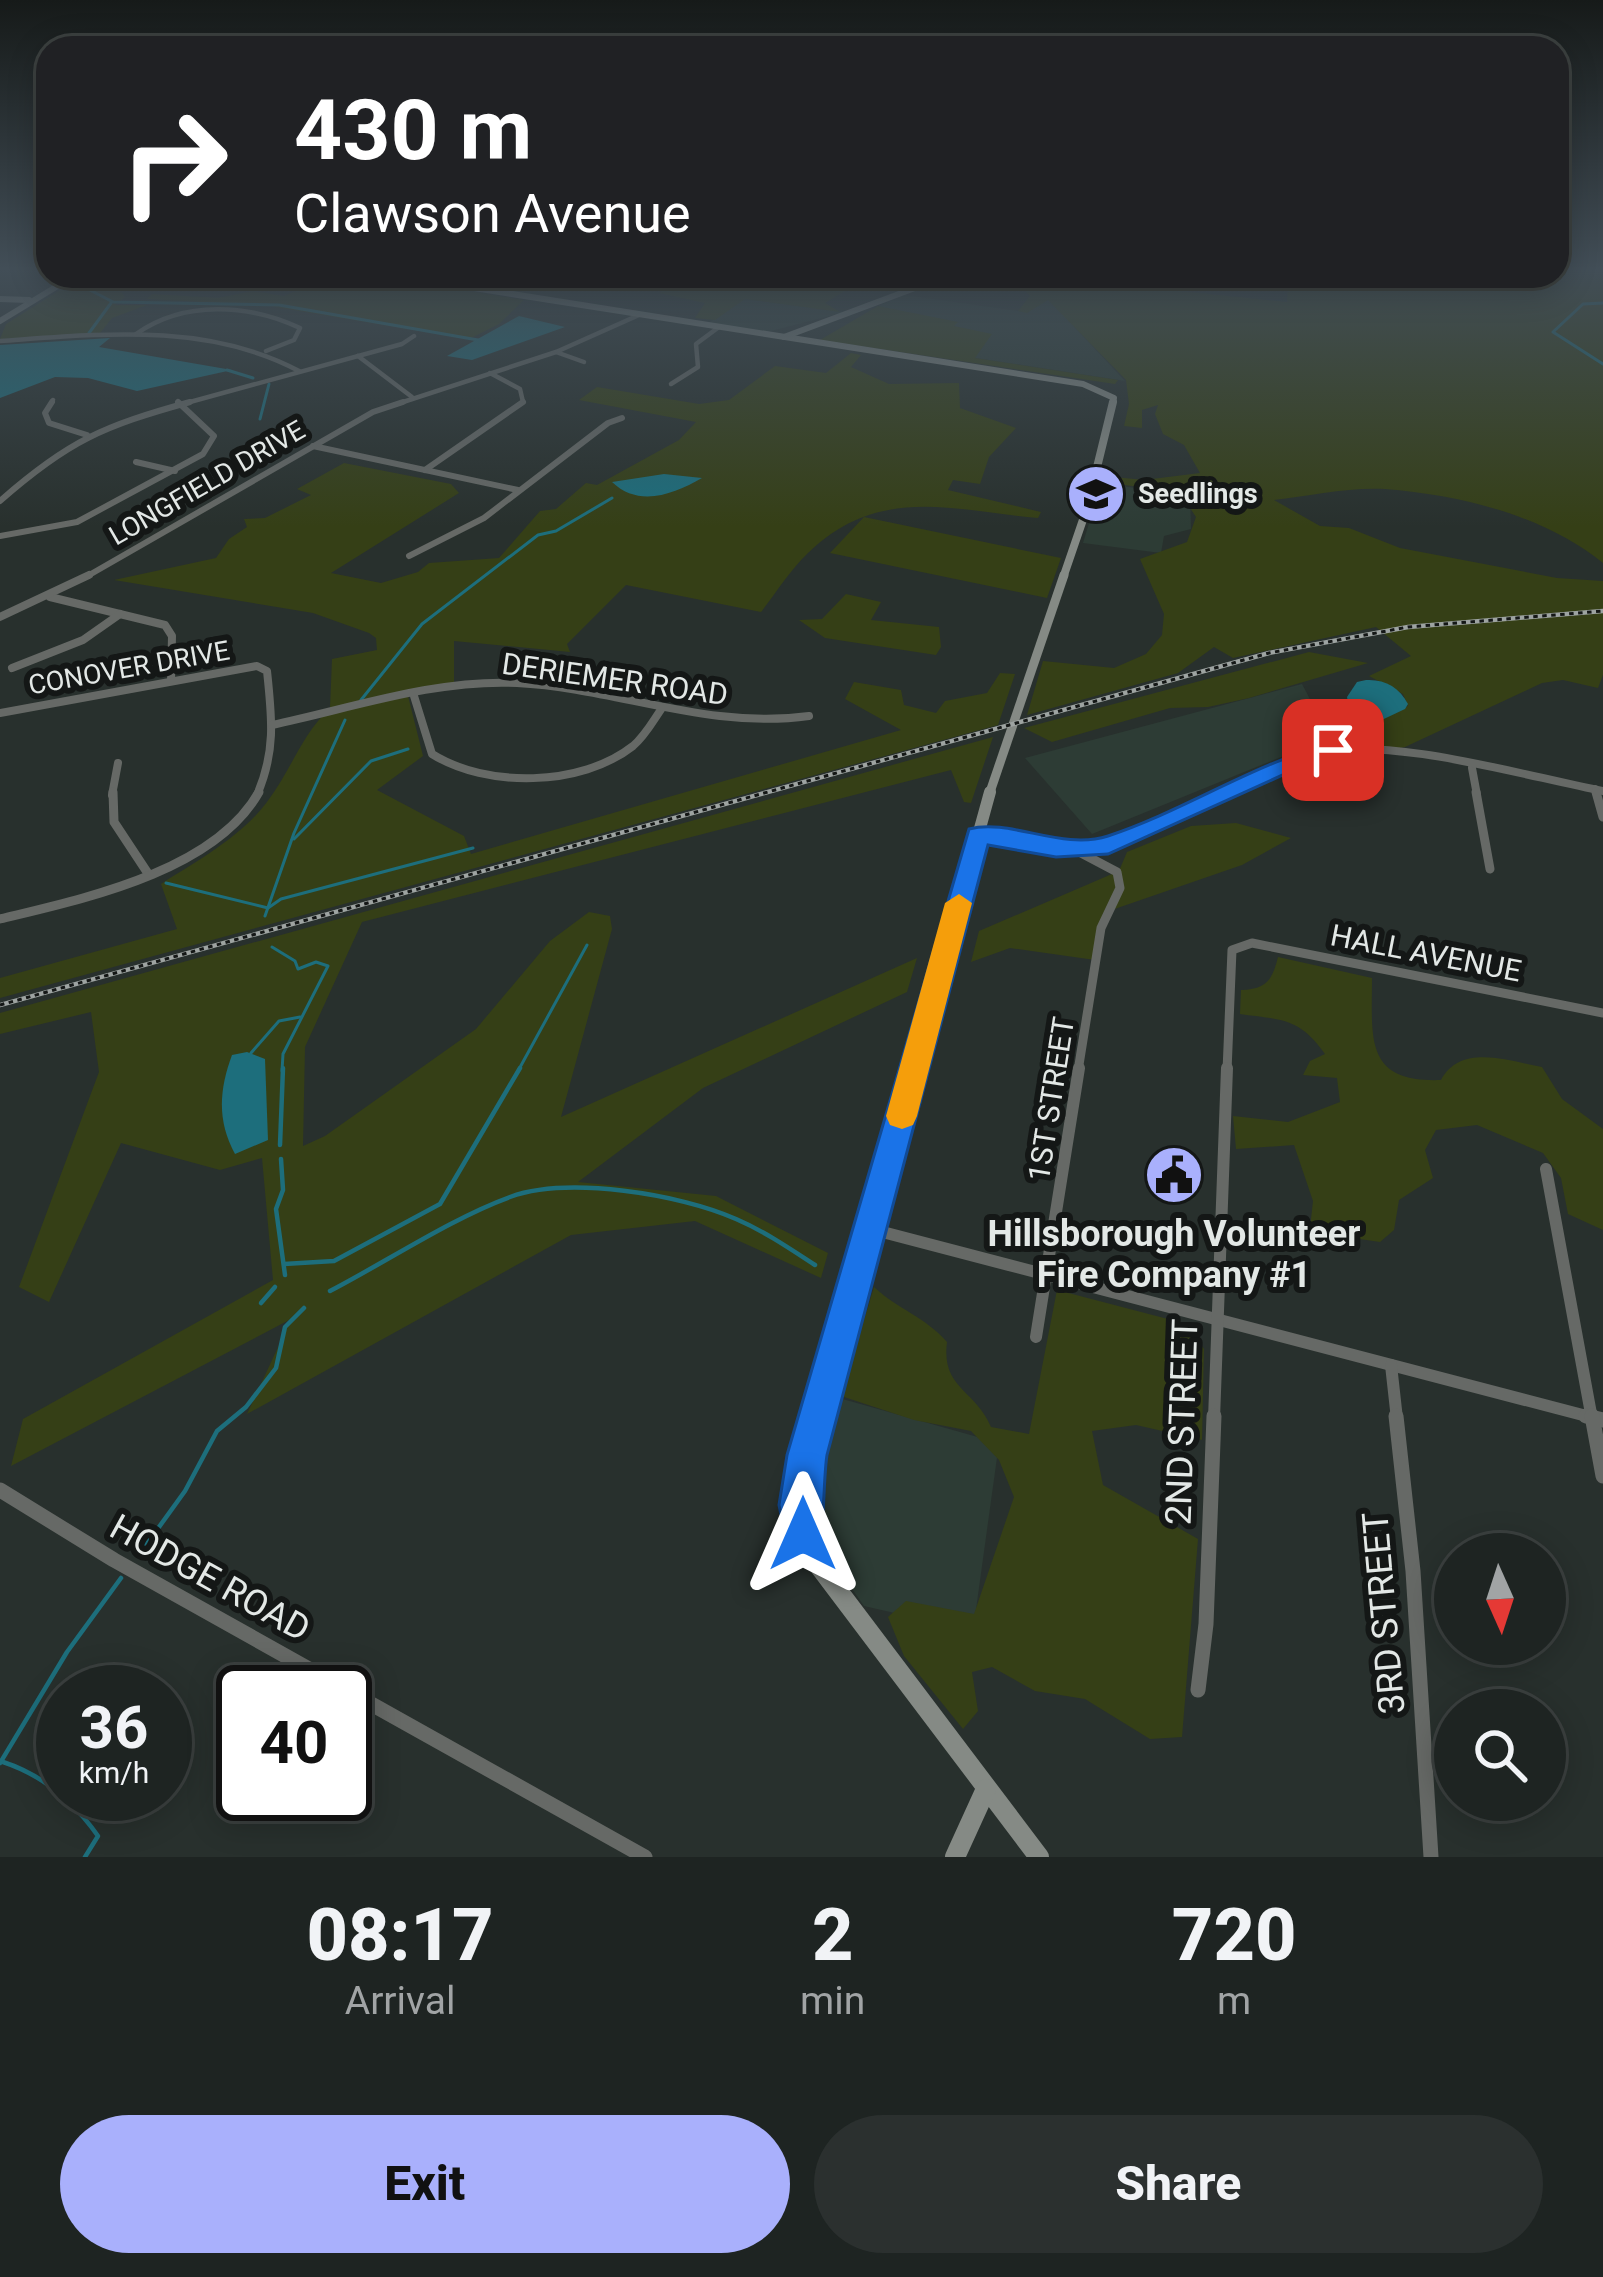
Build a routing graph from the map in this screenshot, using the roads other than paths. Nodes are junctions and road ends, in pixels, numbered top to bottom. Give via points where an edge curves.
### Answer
1 (270, 354) edge
2 (365, 354) edge
3 (551, 354) edge
4 (561, 354) edge
5 (697, 354) edge
6 (885, 354) edge
7 (358, 356) junction
8 (584, 362) dead end
9 (298, 371) junction
10 (490, 373) junction
11 (671, 384) dead end
12 (412, 397) junction
13 (52, 400) dead end
14 (178, 402) junction
15 (622, 418) dead end
16 (87, 435) junction
17 (313, 446) junction
18 (136, 462) dead end
19 (425, 470) junction
20 (175, 471) junction
21 (518, 490) junction
22 (0, 501) edge
23 (0, 536) edge
24 (409, 556) dead end
25 (50, 597) junction
26 (120, 614) junction
27 (0, 617) edge
28 (12, 668) dead end
29 (171, 681) junction
30 (414, 696) junction
31 (662, 708) junction
32 (0, 712) edge
33 (809, 716) dead end
34 (272, 724) junction
35 (118, 763) dead end
36 (1472, 768) junction
37 (1599, 790) edge
38 (1603, 817) edge
39 (978, 835) junction
40 (1125, 841) junction
41 (1070, 849) junction
42 (1490, 869) dead end
43 (1117, 872) junction
44 (148, 875) junction
45 (0, 919) edge
46 (1239, 944) joint
47 (1603, 1013) edge
48 (1546, 1169) dead end
49 (871, 1229) junction
50 (1047, 1275) junction
51 (1216, 1319) junction
52 (1036, 1337) dead end
53 (1391, 1364) junction
54 (1598, 1418) edge
55 (1603, 1476) edge
56 (0, 1490) edge
57 (1198, 1690) dead end
58 (986, 1789) junction
59 (644, 1857) edge
60 (955, 1857) edge
61 (1040, 1857) edge
62 (1432, 1857) edge

1 - 9 street
2 - 7 street
3 - 10 street, LONGFIELD DRIVE
4 - 8 street
5 - 11 street via 698,367
6 - 39 street via 1094,386 1113,396 1087,508
7 - 9 street
7 - 12 street
9 - 14 street
10 - 12 street, LONGFIELD DRIVE
10 - 19 street via 520,389 523,402
12 - 17 street, LONGFIELD DRIVE
13 - 16 street via 49,423
14 - 16 street
14 - 20 street via 214,436 203,454
15 - 21 street
16 - 22 street
17 - 19 street
17 - 25 street, LONGFIELD DRIVE
18 - 20 street
19 - 21 street
20 - 23 street via 76,522
21 - 24 street
25 - 26 street
25 - 27 street, LONGFIELD DRIVE
26 - 28 street via 83,640
26 - 29 street via 170,630
29 - 32 street, CONOVER DRIVE
29 - 34 street, CONOVER DRIVE via 265,668
30 - 31 street, DERIEMER ROAD via 519,683
30 - 31 street via 432,754 494,778 607,760 633,746
30 - 34 street, DERIEMER ROAD
31 - 33 street, DERIEMER ROAD via 757,724
34 - 44 street via 270,771 246,809
35 - 44 street via 111,816
36 - 37 street
36 - 40 street via 1370,752 1313,753
36 - 42 street
37 - 38 street
39 - 41 street
39 - 49 street
40 - 41 street
40 - 43 street, 1ST STREET via 1114,855
41 - 43 street
43 - 50 street, 1ST STREET via 1120,888 1101,928
44 - 45 street
46 - 47 street, HALL AVENUE
46 - 51 street, 2ND STREET via 1232,950
48 - 54 street
49 - 50 street
49 - 58 street via 807,1455 800,1522 814,1559
50 - 51 street
50 - 52 street, 1ST STREET
51 - 53 street
51 - 57 street, 2ND STREET
53 - 54 street
53 - 62 street, 3RD STREET
54 - 55 street
56 - 59 street, HODGE ROAD
58 - 60 street
58 - 61 street

